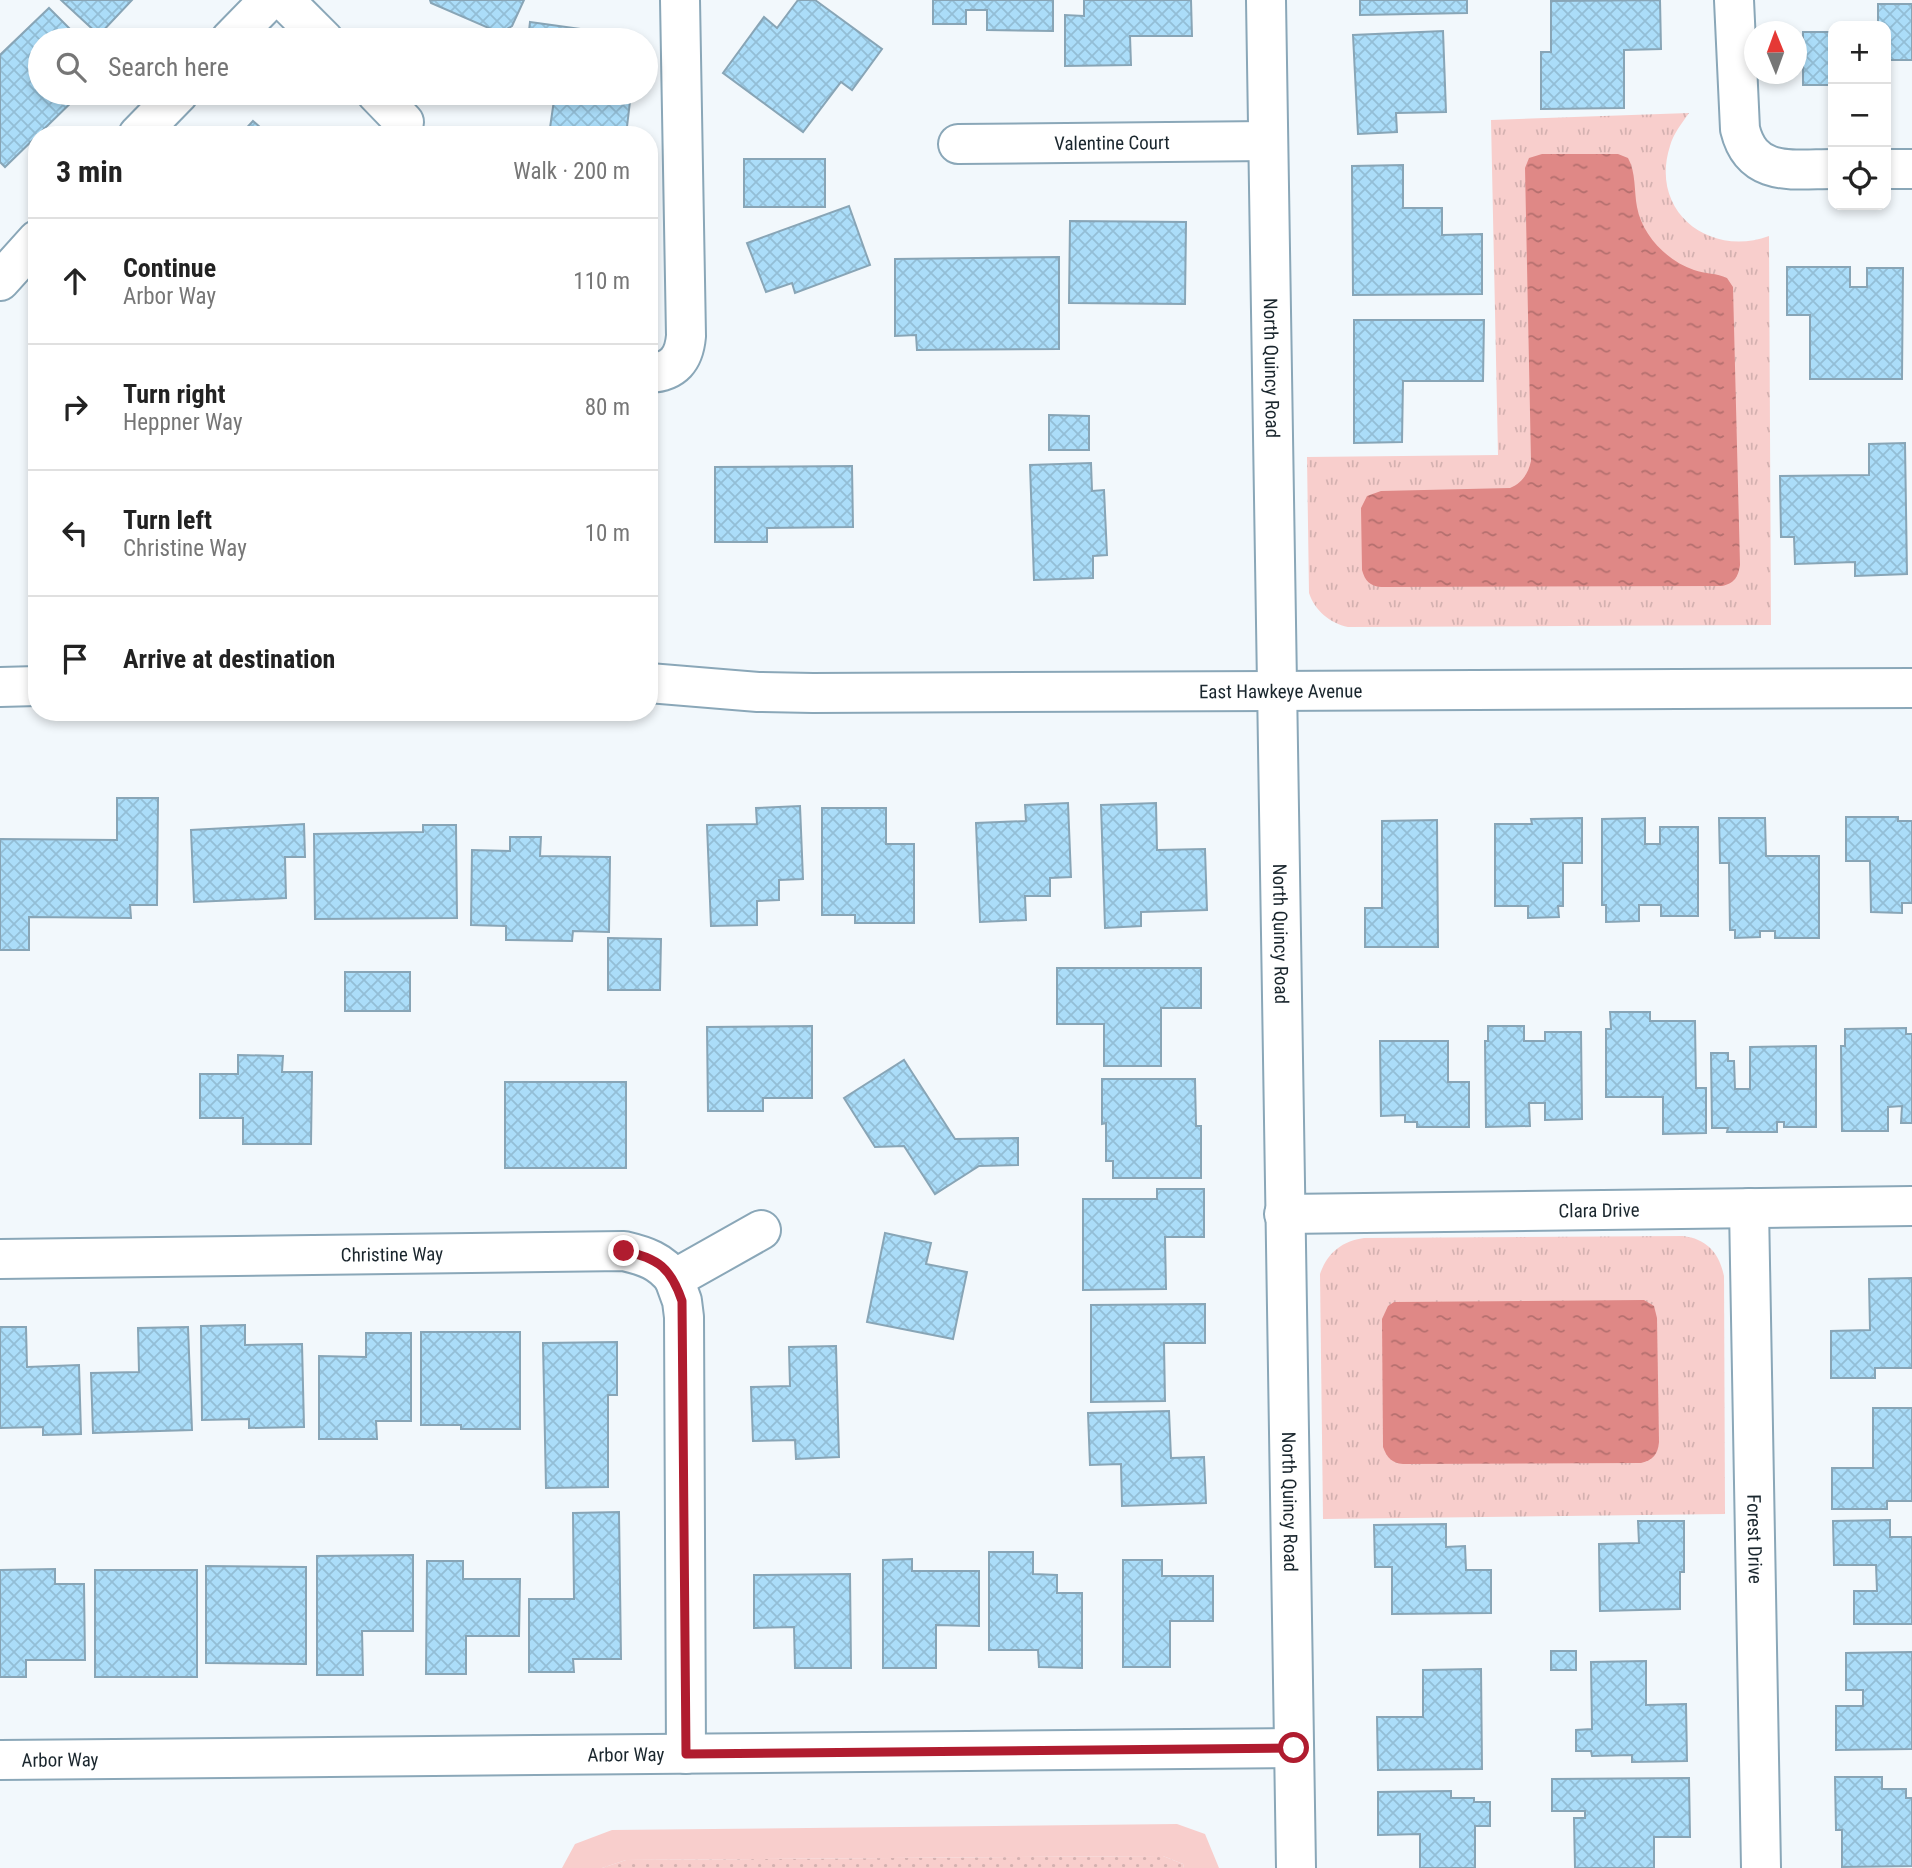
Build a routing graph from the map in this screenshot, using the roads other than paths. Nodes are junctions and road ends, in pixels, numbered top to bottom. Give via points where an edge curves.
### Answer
1 (269, 0) edge
2 (284, 0) edge
3 (680, 0) edge
4 (1266, 0) edge
5 (1734, 0) edge
6 (242, 28) edge
7 (312, 28) edge
8 (167, 105) edge
9 (388, 105) edge
10 (404, 122) dead end
11 (147, 126) edge
12 (1268, 141) junction
13 (958, 144) dead end
14 (1828, 169) edge
15 (1891, 169) edge
16 (1912, 169) edge
17 (28, 250) edge
18 (0, 281) edge
19 (658, 372) edge
20 (658, 684) edge
21 (0, 687) edge
22 (28, 687) edge
23 (1912, 688) edge
24 (1277, 691) junction
25 (1912, 1206) edge
26 (1749, 1208) junction
27 (1284, 1214) junction
28 (761, 1230) dead end
29 (0, 1259) edge
30 (674, 1279) junction
31 (1294, 1748) junction
32 (686, 1754) junction
33 (0, 1760) edge
34 (1296, 1868) edge
35 (1761, 1868) edge

1 - 6 street
2 - 7 street
3 - 19 street via 686,336 678,362
4 - 12 street, North Quincy Road
5 - 14 street via 1744,144 1765,165
8 - 11 street
9 - 10 street
12 - 13 street, Valentine Court
12 - 24 street, North Quincy Road
15 - 16 street
17 - 18 street
20 - 24 street, East Hawkeye Avenue via 813,693
21 - 22 street
23 - 24 street, East Hawkeye Avenue
24 - 27 street, North Quincy Road
25 - 26 street, Clara Drive
26 - 27 street, Clara Drive
26 - 35 street, Forest Drive
27 - 31 street, North Quincy Road
28 - 30 street
29 - 30 street, Christine Way via 624,1251 655,1261
30 - 32 street via 684,1317
31 - 32 street, Arbor Way
31 - 34 street, North Quincy Road
32 - 33 street, Arbor Way

